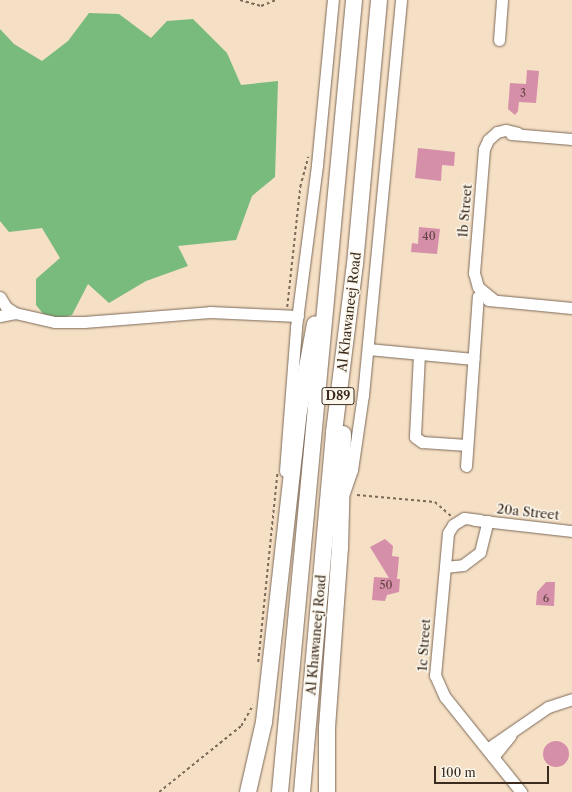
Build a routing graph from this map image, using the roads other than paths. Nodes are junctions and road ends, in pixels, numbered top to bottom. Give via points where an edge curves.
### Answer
1 (333, 0) edge
2 (354, 0) edge
3 (379, 0) edge
4 (401, 0) edge
5 (502, 0) edge
6 (498, 40) dead end
7 (572, 139) edge
8 (477, 291) junction
9 (0, 297) edge
10 (572, 308) edge
11 (324, 309) junction
12 (15, 313) junction
13 (0, 316) edge
14 (292, 316) junction
15 (368, 348) junction
16 (419, 354) junction
17 (474, 359) junction
18 (341, 376) junction
19 (467, 445) junction
20 (466, 466) dead end
21 (350, 495) junction
22 (484, 521) junction
23 (458, 524) joint
24 (572, 531) edge
25 (284, 536) junction
26 (445, 567) junction
27 (572, 699) edge
28 (490, 753) junction
29 (248, 792) edge
30 (280, 792) edge
31 (302, 792) edge
32 (327, 792) edge
33 (521, 792) edge

1 - 14 street via 317,165
2 - 11 highway, Al Khawaneej Road / D89
3 - 18 highway, Al Khawaneej Road / D89 via 355,264
4 - 15 street
5 - 6 street
7 - 8 street, 1b Street via 506,130 493,138 484,157 474,268
8 - 10 street via 494,300
8 - 17 street, 1b Street
9 - 12 street via 6,307
11 - 25 highway via 310,339
11 - 30 highway, Al Khawaneej Road / D89
12 - 13 street
12 - 14 street via 41,320 69,322 210,312
14 - 25 street via 282,516
15 - 16 street
15 - 21 street
16 - 17 street
16 - 19 street via 415,437 422,442
17 - 19 street, 1b Street
18 - 21 highway
18 - 31 highway, Al Khawaneej Road / D89
19 - 20 street, 1b Street
21 - 32 highway via 329,696
22 - 23 street, 20a Street
22 - 24 street, 20a Street
22 - 26 street via 480,552 463,565
23 - 26 street, 1c Street via 450,529
25 - 29 highway via 264,722
26 - 28 street, 1c Street via 435,669 437,681 445,697
27 - 28 street via 548,707
28 - 33 street, 1c Street

